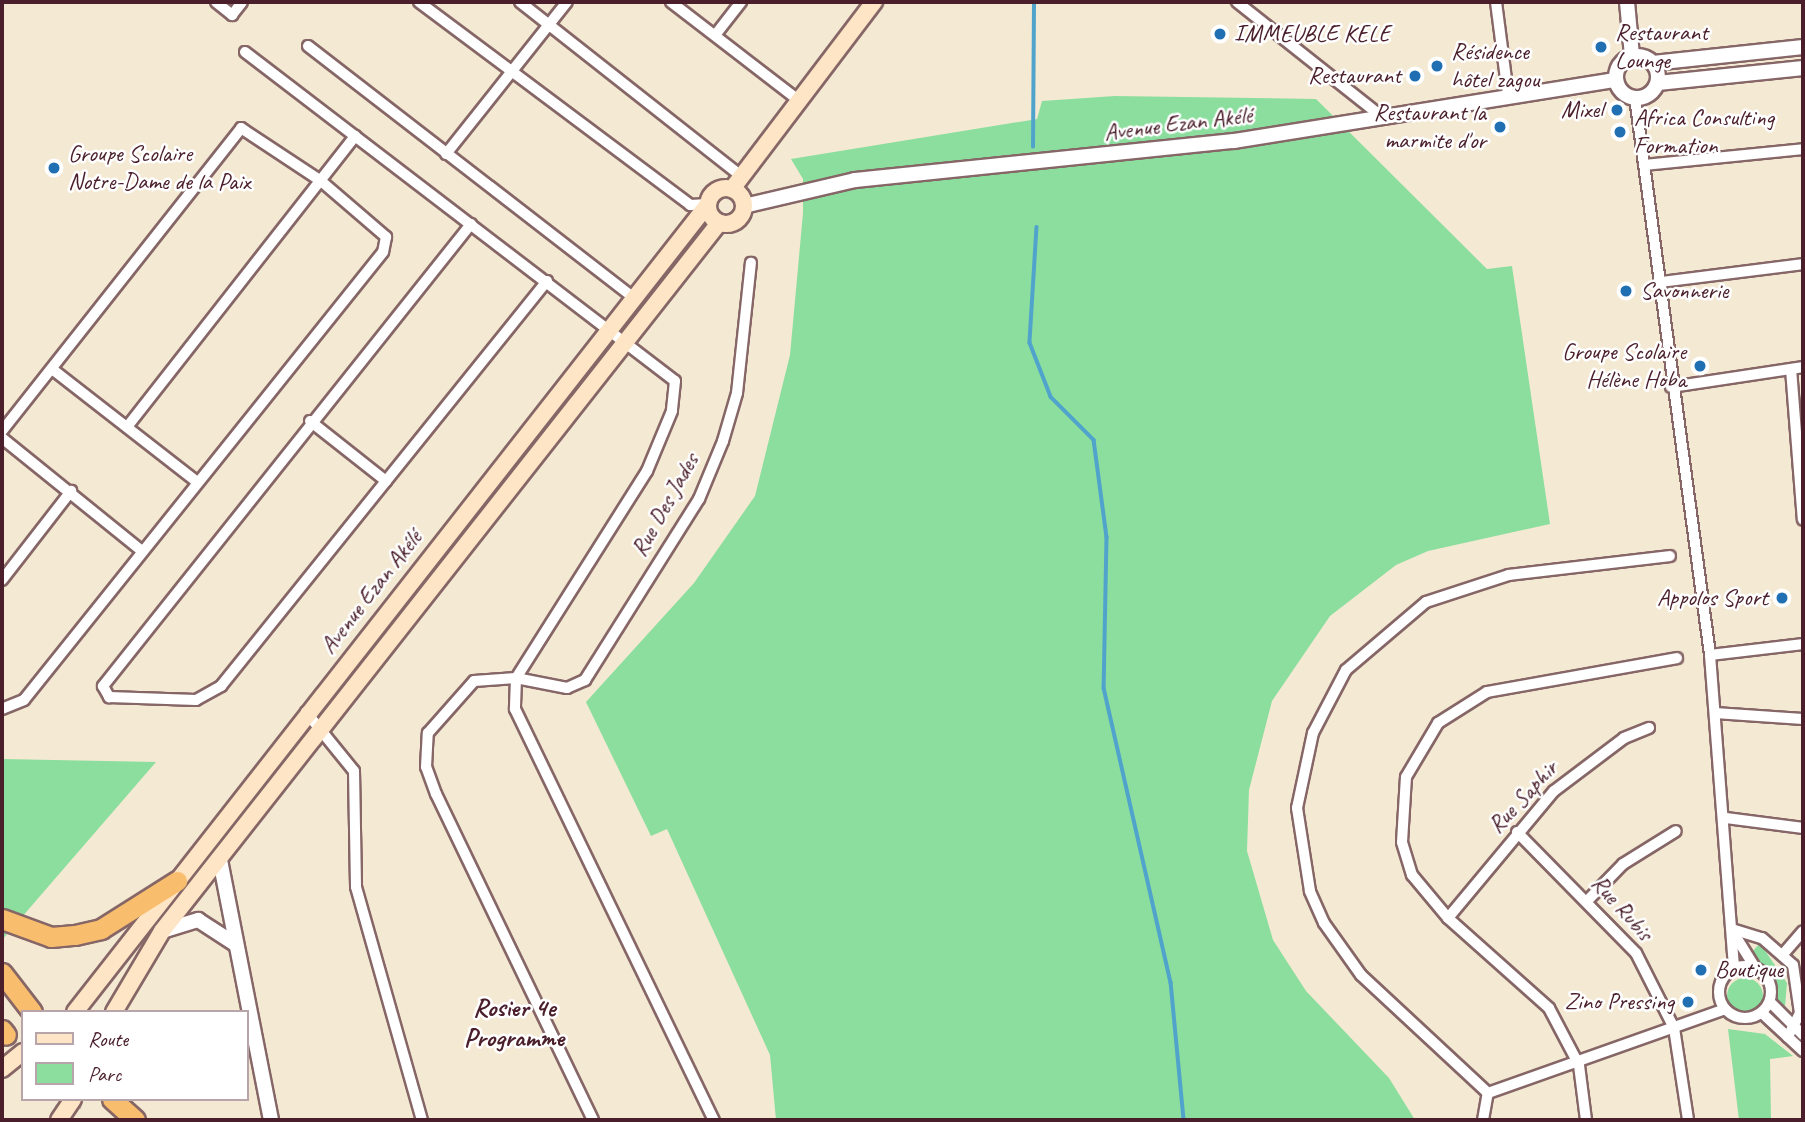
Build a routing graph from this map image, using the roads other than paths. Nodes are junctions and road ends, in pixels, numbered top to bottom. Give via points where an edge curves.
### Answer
1 (216, 2) edge
2 (242, 2) edge
3 (419, 2) edge
4 (520, 2) edge
5 (567, 2) edge
6 (671, 2) edge
7 (741, 2) edge
8 (874, 2) edge
9 (1237, 2) edge
10 (1496, 2) edge
11 (1627, 2) edge
12 (550, 24) junction
13 (716, 34) junction
14 (309, 46) dead end
15 (1803, 47) edge
16 (244, 52) dead end
17 (1632, 56) junction
18 (1653, 63) junction
19 (1803, 68) edge
20 (511, 73) junction
21 (1616, 80) junction
22 (1658, 83) junction
23 (1508, 95) junction
24 (1635, 97) junction
25 (797, 99) junction
26 (1382, 117) junction
27 (355, 136) junction
28 (1803, 149) edge
29 (446, 154) junction
30 (1644, 165) junction
31 (320, 181) junction
32 (736, 183) junction
33 (708, 204) junction
34 (744, 206) junction
35 (719, 223) junction
36 (471, 224) junction
37 (751, 263) dead end
38 (1803, 264) edge
39 (547, 281) junction
40 (1661, 282) junction
41 (633, 297) junction
42 (609, 327) junction
43 (624, 339) junction
44 (1797, 368) edge
45 (52, 369) junction
46 (1671, 387) junction
47 (310, 421) junction
48 (127, 427) junction
49 (2, 431) edge
50 (2, 438) edge
51 (386, 481) junction
52 (197, 482) junction
53 (71, 491) junction
54 (1803, 520) edge
55 (142, 551) junction
56 (1670, 556) dead end
57 (2, 580) edge
58 (1803, 644) edge
59 (1710, 655) junction
60 (1677, 658) dead end
61 (516, 678) junction
62 (2, 709) edge
63 (306, 712) junction
64 (1715, 713) junction
65 (1803, 719) edge
66 (322, 726) junction
67 (1649, 728) dead end
68 (1726, 818) junction
69 (1803, 828) edge
70 (1676, 831) dead end
71 (1517, 832) junction
72 (220, 860) junction
73 (177, 881) junction
74 (1589, 899) junction
75 (1448, 918) junction
76 (2, 919) edge
77 (162, 931) junction
78 (1803, 931) edge
79 (1736, 934) junction
80 (236, 946) junction
81 (1784, 953) junction
82 (1754, 966) junction
83 (1734, 968) junction
84 (2, 973) edge
85 (1770, 1002) junction
86 (1725, 1009) junction
87 (30, 1010) edge
88 (77, 1010) edge
89 (115, 1010) edge
90 (1762, 1013) junction
91 (1674, 1028) junction
92 (1799, 1031) edge
93 (1788, 1037) junction
94 (1803, 1051) edge
95 (21, 1054) edge
96 (1579, 1065) junction
97 (2, 1069) edge
98 (1488, 1093) junction
99 (72, 1101) edge
100 (114, 1101) edge
101 (60, 1120) edge
102 (135, 1120) edge
103 (271, 1120) edge
104 (422, 1120) edge
105 (593, 1120) edge
106 (714, 1120) edge
107 (1483, 1120) edge
108 (1586, 1120) edge
109 (1688, 1120) edge

1 - 2 street via 232,15
3 - 20 street
4 - 12 street
5 - 12 street
6 - 13 street
7 - 13 street
8 - 25 main road
9 - 26 street
10 - 23 street
11 - 17 street
12 - 20 street
12 - 32 street
13 - 25 street
14 - 29 street
15 - 18 street
16 - 27 street
17 - 18 street
17 - 21 street via 1619,67
18 - 22 street
19 - 22 street
20 - 29 street
20 - 33 street via 690,205
21 - 23 street, Avenue Ezan Akélé
21 - 24 street
22 - 24 street
23 - 26 street, Avenue Ezan Akélé
24 - 30 street
25 - 32 main road
26 - 34 street, Avenue Ezan Akélé via 1056,163 855,180
27 - 31 street
27 - 36 street
28 - 30 street
29 - 41 street
30 - 40 street
31 - 45 street via 251,130 237,130
31 - 48 street
31 - 52 street via 383,233 385,247
32 - 33 main road via 718,190
32 - 34 main road
33 - 35 main road
33 - 41 main road, Avenue Ezan Akélé
34 - 35 main road via 736,222
35 - 43 main road, Avenue Ezan Akélé
36 - 39 street
36 - 47 street
37 - 61 street, Rue Des Jades via 737,393 699,499 585,680 567,688
38 - 40 street
39 - 42 street
39 - 51 street
40 - 46 street
41 - 42 main road, Avenue Ezan Akélé
42 - 43 street
42 - 63 main road, Avenue Ezan Akélé
43 - 61 street via 675,381 672,411 647,471
43 - 66 main road, Avenue Ezan Akélé
44 - 46 street
44 - 54 street
45 - 48 street
45 - 49 street
46 - 59 street
47 - 51 street
47 - 51 street via 103,686 109,697 210,696
48 - 52 street
50 - 53 street
52 - 55 street
53 - 55 street
53 - 57 street
55 - 62 street via 24,700
56 - 98 street via 1509,575 1426,602 1346,670 1313,733 1297,807 1310,891 1324,923 1361,975
58 - 59 street
59 - 64 street
60 - 75 street via 1518,683 1459,705 1437,723 1406,777 1402,842 1412,875
61 - 105 street, Rue Des Jades via 474,681 447,705 428,733 426,767
61 - 106 street via 515,709 524,731
63 - 66 street
63 - 73 main road, Avenue Ezan Akélé
64 - 65 street
64 - 68 street
66 - 72 main road, Avenue Ezan Akélé
66 - 104 street via 354,771 356,887
67 - 71 street, Rue Saphir via 1584,764
68 - 69 street
68 - 79 street
70 - 74 street via 1623,864
71 - 74 street, Rue Rubis
71 - 75 street, Rue Saphir
72 - 77 main road, Avenue Ezan Akélé
72 - 80 street
73 - 76 highway via 101,929 75,936 51,937
73 - 88 main road, Avenue Ezan Akélé
74 - 91 street, Rue Rubis via 1636,953
75 - 96 street via 1549,1008
77 - 80 street via 198,920
77 - 89 main road, Avenue Ezan Akélé
78 - 81 street
79 - 81 street
79 - 82 street
79 - 83 street
80 - 103 street
81 - 92 street via 1798,977
82 - 83 street
82 - 85 street via 1766,975
83 - 86 street via 1719,986
84 - 87 highway
85 - 90 street
85 - 92 street
86 - 90 street via 1749,1018
86 - 91 street
90 - 93 street
91 - 96 street
91 - 109 street, Rue Rubis
92 - 93 street
93 - 94 street
95 - 97 main road
96 - 98 street
96 - 108 street
98 - 107 street
99 - 101 main road
100 - 102 highway

